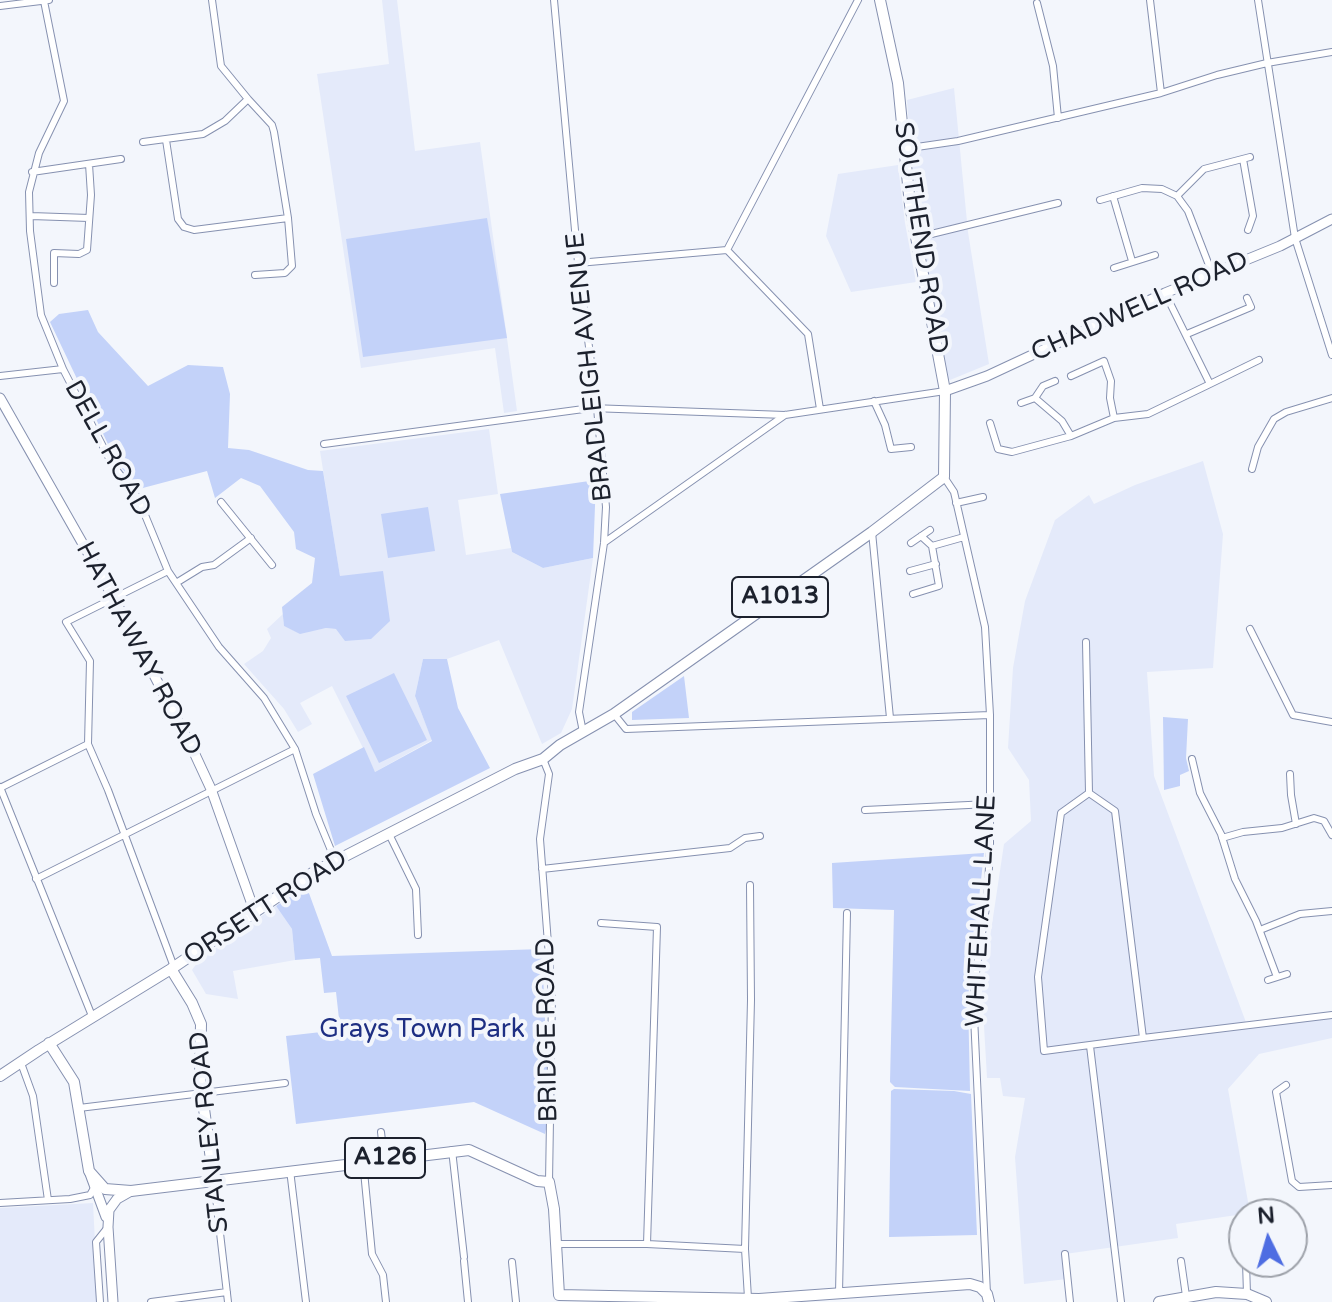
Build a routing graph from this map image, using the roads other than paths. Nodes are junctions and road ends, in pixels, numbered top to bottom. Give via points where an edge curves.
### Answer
1 (47, 0) edge
2 (212, 0) edge
3 (554, 0) edge
4 (858, 0) edge
5 (880, 0) edge
6 (1150, 0) edge
7 (1258, 0) edge
8 (1037, 3) dead end
9 (0, 6) edge
10 (1332, 52) edge
11 (1267, 63) junction
12 (1161, 93) junction
13 (248, 99) junction
14 (1058, 118) junction
15 (166, 140) junction
16 (143, 142) dead end
17 (903, 149) junction
18 (121, 159) dead end
19 (89, 164) junction
20 (32, 172) junction
21 (1113, 196) junction
22 (1177, 196) junction
23 (1100, 200) dead end
24 (1058, 203) dead end
25 (31, 216) junction
26 (89, 218) junction
27 (288, 218) junction
28 (1332, 219) edge
29 (1248, 230) dead end
30 (915, 238) junction
31 (1295, 238) junction
32 (727, 250) junction
33 (1155, 255) dead end
34 (1132, 261) junction
35 (578, 263) junction
36 (1114, 268) dead end
37 (1212, 273) junction
38 (255, 275) dead end
39 (54, 283) dead end
40 (1165, 293) junction
41 (1247, 298) dead end
42 (1251, 307) junction
43 (1256, 315) dead end
44 (1187, 334) junction
45 (1332, 355) edge
46 (1114, 356) dead end
47 (1259, 360) dead end
48 (1104, 361) junction
49 (63, 369) junction
50 (0, 376) edge
51 (1071, 376) dead end
52 (1055, 381) dead end
53 (1210, 384) junction
54 (945, 391) junction
55 (0, 398) edge
56 (1035, 398) junction
57 (1332, 398) edge
58 (874, 401) junction
59 (1021, 403) dead end
60 (597, 408) junction
61 (820, 409) junction
62 (785, 415) junction
63 (1114, 418) junction
64 (990, 423) dead end
65 (1071, 436) junction
66 (324, 444) dead end
67 (911, 447) dead end
68 (1252, 469) dead end
69 (944, 477) junction
70 (983, 497) dead end
71 (221, 502) dead end
72 (956, 503) junction
73 (930, 530) dead end
74 (872, 532) junction
75 (921, 536) junction
76 (964, 537) junction
77 (251, 538) junction
78 (604, 543) junction
79 (911, 543) dead end
80 (932, 546) junction
81 (936, 564) junction
82 (272, 565) dead end
83 (168, 571) junction
84 (910, 571) dead end
85 (176, 583) junction
86 (913, 594) dead end
87 (113, 598) junction
88 (1250, 629) dead end
89 (1086, 642) dead end
90 (614, 714) junction
91 (990, 715) junction
92 (890, 718) junction
93 (1332, 722) edge
94 (583, 732) junction
95 (88, 744) junction
96 (295, 749) junction
97 (543, 759) junction
98 (1192, 759) dead end
99 (1290, 774) dead end
100 (0, 788) edge
101 (211, 789) junction
102 (1089, 793) junction
103 (989, 804) junction
104 (865, 810) dead end
105 (1296, 824) junction
106 (389, 834) junction
107 (125, 835) junction
108 (1332, 835) edge
109 (760, 836) dead end
110 (1222, 838) junction
111 (335, 860) junction
112 (542, 869) junction
113 (36, 879) junction
114 (750, 885) dead end
115 (254, 910) junction
116 (1332, 911) edge
117 (847, 913) dead end
118 (601, 923) dead end
119 (1260, 930) junction
120 (418, 935) dead end
121 (173, 968) junction
122 (1287, 974) dead end
123 (1277, 977) junction
124 (1268, 980) dead end
125 (1332, 1015) edge
126 (92, 1016) junction
127 (1143, 1038) junction
128 (49, 1043) junction
129 (1090, 1046) junction
130 (21, 1063) junction
131 (0, 1076) edge
132 (285, 1083) dead end
133 (1286, 1085) dead end
134 (201, 1092) junction
135 (79, 1108) junction
136 (381, 1132) dead end
137 (452, 1150) junction
138 (384, 1158) junction
139 (363, 1161) junction
140 (290, 1170) junction
141 (89, 1171) junction
142 (214, 1181) junction
143 (549, 1182) junction
144 (1332, 1185) edge
145 (94, 1188) junction
146 (131, 1191) junction
147 (48, 1200) junction
148 (0, 1203) edge
149 (108, 1229) junction
150 (557, 1244) junction
151 (647, 1244) junction
152 (745, 1249) junction
153 (1065, 1254) dead end
154 (1181, 1261) dead end
155 (512, 1262) dead end
156 (1246, 1278) edge
157 (227, 1292) junction
158 (839, 1294) junction
159 (1247, 1294) junction
160 (1186, 1296) junction
161 (558, 1298) edge
162 (988, 1298) edge
163 (658, 1300) edge
164 (748, 1300) edge
165 (100, 1302) edge
166 (113, 1302) edge
167 (151, 1302) edge
168 (228, 1302) edge
169 (306, 1302) edge
170 (386, 1302) edge
171 (468, 1302) edge
172 (516, 1302) edge
173 (1070, 1302) edge
174 (1121, 1302) edge
175 (1159, 1302) edge
176 (1266, 1302) edge

1 - 9 street
1 - 20 street, DELL ROAD via 64,101
2 - 13 street via 221,66
3 - 35 street, BRADLEIGH AVENUE
4 - 32 street
5 - 17 main road, SOUTHEND ROAD via 898,83
6 - 12 street
7 - 11 street
8 - 14 street via 1053,66
10 - 11 street
11 - 12 street
11 - 31 street
12 - 14 street
13 - 15 street via 203,134
13 - 27 street via 272,125
14 - 17 street
15 - 16 street
15 - 27 street via 178,219 184,227
17 - 30 main road, SOUTHEND ROAD
18 - 19 street
19 - 20 street
19 - 26 street
20 - 25 street, DELL ROAD
21 - 22 street via 1142,188
21 - 23 street
21 - 34 street
22 - 29 street via 1204,169 1246,158 1253,216
22 - 37 street
24 - 30 street
25 - 26 street
25 - 49 street, DELL ROAD via 41,315
26 - 39 street via 87,250 54,253
27 - 38 street via 292,266 285,273
28 - 31 street, CHADWELL ROAD
30 - 54 main road, SOUTHEND ROAD
31 - 37 street, CHADWELL ROAD
31 - 45 street
32 - 35 street
32 - 61 street via 808,334
33 - 34 street
34 - 36 street
35 - 60 street, BRADLEIGH AVENUE
37 - 40 street, CHADWELL ROAD
40 - 44 street
40 - 54 street, CHADWELL ROAD
41 - 42 street
42 - 43 street
42 - 44 street
44 - 53 street
46 - 48 street
47 - 53 street
48 - 51 street
48 - 63 street
49 - 50 street
49 - 83 street, DELL ROAD via 112,464 138,498
52 - 56 street
53 - 63 street via 1148,414
54 - 58 street
54 - 69 main road, SOUTHEND ROAD
55 - 87 street, HATHAWAY ROAD
56 - 59 street
56 - 65 street
57 - 68 street via 1274,419
58 - 61 street
58 - 67 street via 891,449
60 - 62 street
60 - 66 street
60 - 78 street, BRADLEIGH AVENUE
61 - 62 street
62 - 78 street
63 - 65 street
64 - 65 street via 998,449 1012,452
69 - 72 street, WHITEHALL LANE
69 - 74 main road, A1013
70 - 72 street
71 - 77 street
72 - 76 street, WHITEHALL LANE
73 - 75 street
74 - 90 main road, A1013
74 - 92 street
75 - 79 street
75 - 80 street
76 - 80 street
76 - 91 street, WHITEHALL LANE via 985,627
77 - 82 street
77 - 85 street via 214,565
78 - 94 street, BRADLEIGH AVENUE via 579,712
80 - 81 street
81 - 84 street
81 - 86 street via 939,586
83 - 85 street, DELL ROAD
83 - 87 street
85 - 96 street, DELL ROAD via 219,647 264,698
87 - 95 street via 66,622 90,661
87 - 101 street, HATHAWAY ROAD
88 - 93 street via 1293,715
89 - 102 street
90 - 92 street via 626,729
90 - 94 main road, A1013
91 - 92 street
91 - 103 street, WHITEHALL LANE
94 - 97 main road, A1013
95 - 100 street
95 - 107 street
96 - 101 street
96 - 111 street, DELL ROAD
97 - 106 main road, ORSETT ROAD / A1013
97 - 112 street, BRIDGE ROAD via 549,774 540,839
98 - 110 street via 1200,793
99 - 105 street
100 - 113 street
101 - 107 street
101 - 115 street, HATHAWAY ROAD
102 - 127 street via 1115,811
102 - 129 street via 1061,813 1038,977 1044,1051
103 - 104 street
103 - 162 street, WHITEHALL LANE via 987,901 974,986
105 - 108 street via 1314,818 1324,821
105 - 110 street
106 - 111 main road, ORSETT ROAD / A1013
106 - 120 street via 416,889
107 - 113 street
107 - 121 street
109 - 112 street via 730,848
110 - 119 street via 1244,902
111 - 115 main road, ORSETT ROAD / A1013
112 - 143 street, BRIDGE ROAD via 552,996
113 - 126 street
114 - 152 street
115 - 121 main road, ORSETT ROAD / A1013
116 - 119 street via 1300,914
117 - 158 street
118 - 151 street via 657,927
119 - 123 street
121 - 126 main road, ORSETT ROAD
121 - 134 main road, STANLEY ROAD via 201,1024
122 - 123 street
123 - 124 street
125 - 127 street
126 - 128 main road, ORSETT ROAD
127 - 129 street
128 - 130 main road, ORSETT ROAD
128 - 135 main road via 74,1082
129 - 174 street
130 - 131 main road, ORSETT ROAD
130 - 147 street via 33,1096
132 - 134 street
133 - 144 street via 1276,1092 1292,1181 1299,1187
134 - 135 street
134 - 142 main road, STANLEY ROAD
135 - 141 main road
136 - 138 street
137 - 138 main road, A126
137 - 143 main road, A126 via 469,1150
137 - 171 street
138 - 139 main road, A126
139 - 140 main road, A126
139 - 170 street via 372,1254 382,1270
140 - 142 main road, A126
140 - 169 street
141 - 145 street
141 - 146 main road, A126 via 105,1189
142 - 146 main road, A126
142 - 157 street, STANLEY ROAD
143 - 150 main road, BRIDGE ROAD
145 - 147 street via 90,1195
145 - 149 street
146 - 149 street via 113,1204
147 - 148 street
149 - 165 street via 96,1242
149 - 166 street
150 - 151 street
150 - 161 main road, BRIDGE ROAD
151 - 152 street
152 - 164 street
153 - 173 street
154 - 160 street
155 - 172 street
156 - 159 street
157 - 167 street
157 - 168 street, STANLEY ROAD
158 - 162 main road via 970,1284
158 - 164 main road
159 - 160 main road
159 - 176 main road
160 - 175 main road
161 - 163 main road
163 - 164 main road

